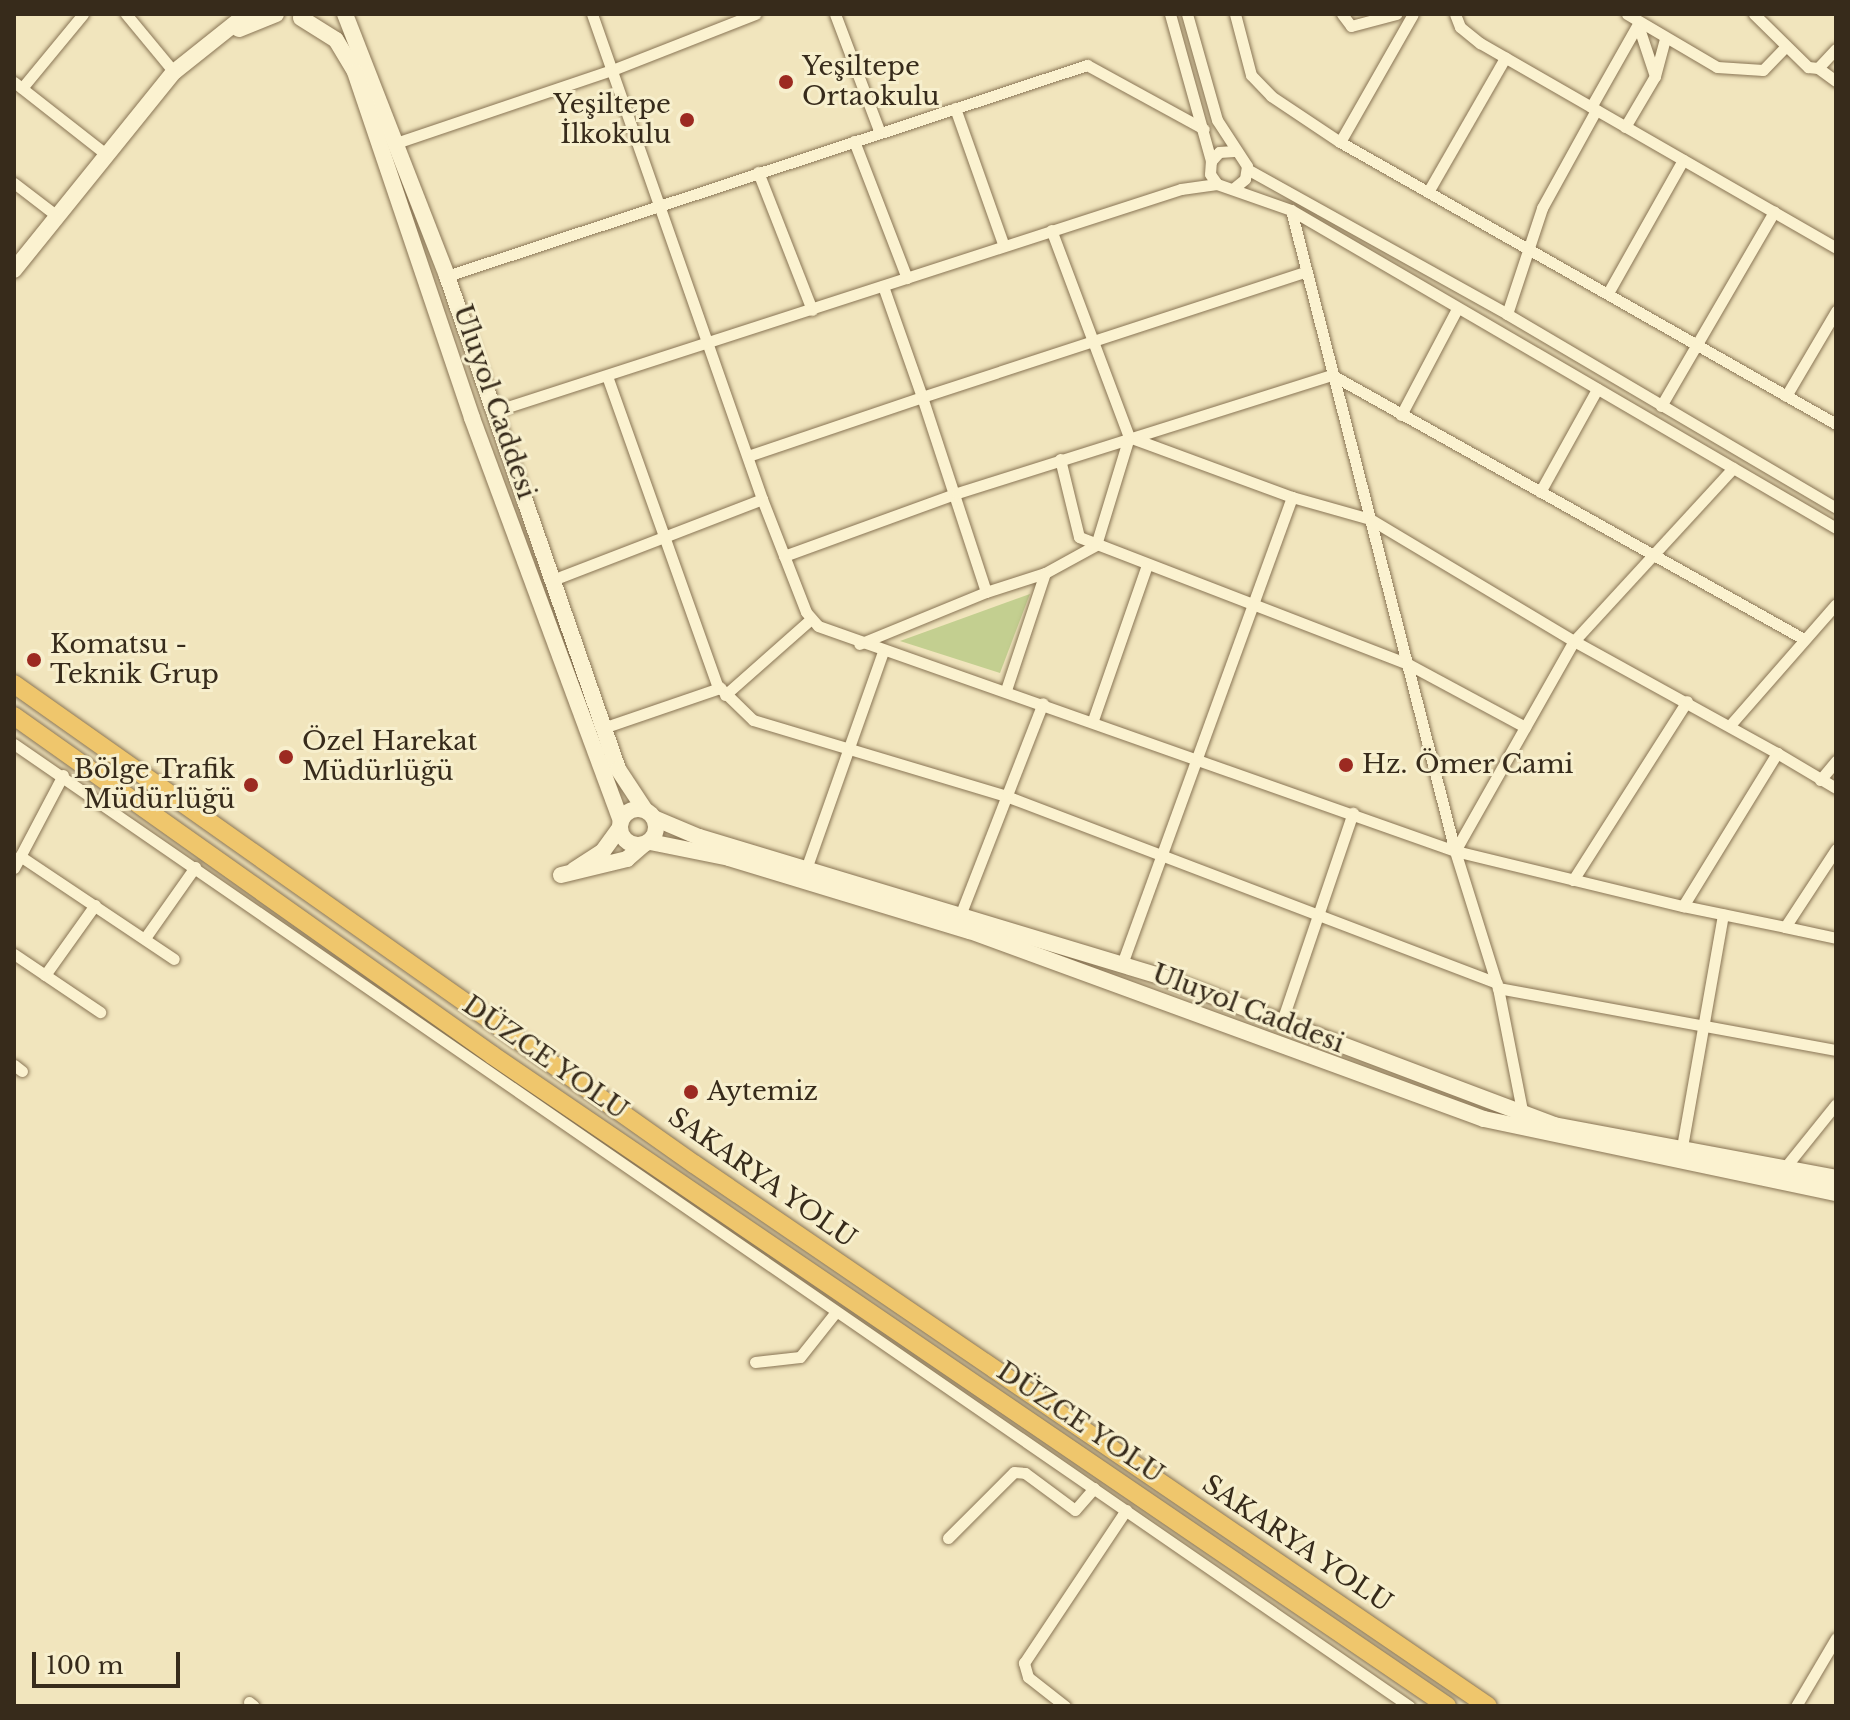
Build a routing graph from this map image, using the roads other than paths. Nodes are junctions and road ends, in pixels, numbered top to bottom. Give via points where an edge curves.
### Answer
1 (83, 14) edge
2 (126, 14) edge
3 (276, 14) edge
4 (345, 14) edge
5 (355, 14) edge
6 (592, 14) edge
7 (755, 14) edge
8 (835, 14) edge
9 (1170, 14) edge
10 (1187, 14) edge
11 (1235, 14) edge
12 (1342, 14) edge
13 (1396, 14) edge
14 (1413, 14) edge
15 (1455, 14) edge
16 (1627, 14) edge
17 (1754, 14) edge
18 (302, 15) edge
19 (235, 17) edge
20 (1638, 24) junction
21 (1665, 38) junction
22 (212, 42) junction
23 (360, 44) junction
24 (1786, 46) junction
25 (1836, 49) edge
26 (1505, 58) junction
27 (1818, 68) junction
28 (612, 70) junction
29 (174, 72) junction
30 (1655, 76) junction
31 (1836, 81) edge
32 (18, 85) edge
33 (955, 108) junction
34 (1594, 109) junction
35 (1625, 127) junction
36 (1204, 129) junction
37 (880, 133) junction
38 (854, 141) junction
39 (1340, 142) junction
40 (396, 143) junction
41 (1234, 151) junction
42 (107, 155) junction
43 (1683, 160) junction
44 (1210, 164) junction
45 (1247, 169) junction
46 (758, 172) junction
47 (14, 183) edge
48 (1217, 184) junction
49 (1235, 187) junction
50 (1181, 189) junction
51 (1428, 192) junction
52 (660, 205) junction
53 (1291, 210) junction
54 (1774, 212) junction
55 (57, 216) junction
56 (1051, 230) junction
57 (1004, 246) junction
58 (1526, 248) junction
59 (1836, 248) edge
60 (14, 270) edge
61 (1304, 272) junction
62 (447, 276) junction
63 (907, 278) junction
64 (883, 286) junction
65 (1608, 293) junction
66 (1457, 309) junction
67 (812, 310) junction
68 (1836, 311) edge
69 (1507, 314) junction
70 (1092, 341) junction
71 (711, 343) junction
72 (1696, 345) junction
73 (1332, 375) junction
74 (607, 376) junction
75 (1597, 389) junction
76 (1786, 396) junction
77 (922, 397) junction
78 (1661, 406) junction
79 (495, 411) junction
80 (1401, 415) junction
81 (1836, 424) edge
82 (1129, 437) junction
83 (748, 456) junction
84 (1060, 459) junction
85 (1733, 468) junction
86 (1540, 492) junction
87 (957, 493) junction
88 (1292, 497) junction
89 (762, 499) junction
90 (1836, 508) edge
91 (1370, 519) junction
92 (1836, 528) edge
93 (661, 538) junction
94 (1096, 545) junction
95 (784, 556) junction
96 (1653, 560) junction
97 (1147, 565) junction
98 (1045, 573) junction
99 (555, 579) junction
100 (986, 592) junction
101 (1836, 604) edge
102 (1251, 606) junction
103 (811, 619) junction
104 (1802, 638) junction
105 (1574, 641) junction
106 (859, 644) junction
107 (883, 652) junction
108 (1408, 664) junction
109 (14, 684) edge
110 (1006, 690) junction
111 (723, 692) junction
112 (1687, 701) junction
113 (1043, 703) junction
114 (14, 716) edge
115 (1093, 720) junction
116 (1731, 724) junction
117 (1525, 727) junction
118 (603, 728) junction
119 (15, 746) edge
120 (847, 750) junction
121 (1777, 753) junction
122 (1200, 757) junction
123 (1836, 761) edge
124 (63, 775) junction
125 (1820, 780) junction
126 (1836, 788) edge
127 (1006, 796) junction
128 (1353, 813) junction
129 (650, 814) junction
130 (621, 824) junction
131 (646, 844) junction
132 (1836, 849) edge
133 (1455, 851) junction
134 (20, 856) junction
135 (1164, 856) junction
136 (195, 867) junction
137 (14, 868) edge
138 (806, 869) junction
139 (1573, 880) junction
140 (95, 905) junction
141 (1683, 906) junction
142 (961, 913) junction
143 (1723, 915) junction
144 (1317, 917) junction
145 (1785, 927) junction
146 (145, 938) junction
147 (1836, 938) edge
148 (14, 954) edge
149 (174, 959) dead end
150 (1122, 964) junction
151 (45, 975) junction
152 (1498, 985) junction
153 (100, 1012) dead end
154 (1282, 1021) junction
155 (1704, 1026) junction
156 (1836, 1050) edge
157 (1836, 1104) edge
158 (1522, 1115) junction
159 (1538, 1131) junction
160 (1682, 1147) junction
161 (1787, 1165) junction
162 (1836, 1178) edge
163 (1836, 1193) edge
164 (835, 1313) junction
165 (755, 1362) dead end
166 (1094, 1488) junction
167 (1126, 1510) junction
168 (948, 1538) dead end
169 (1836, 1638) edge
170 (1065, 1706) edge
171 (1409, 1706) edge
172 (1447, 1706) edge
173 (1488, 1706) edge
174 (1796, 1706) edge

1 - 32 street
2 - 29 street
3 - 22 main road
4 - 23 main road, Uluyol Caddesi
5 - 23 main road
6 - 28 street
7 - 28 street
8 - 37 street
9 - 36 street
10 - 41 street via 1217,120
11 - 39 street via 1251,75 1271,96
12 - 13 street via 1351,26
14 - 39 street
15 - 26 street via 1460,27
16 - 20 street
17 - 24 street
18 - 130 main road, Uluyol Caddesi via 336,40 355,72 472,418
19 - 22 main road
20 - 21 street
20 - 30 street
20 - 34 street
21 - 24 street via 1717,67 1754,71 1763,70
21 - 30 street
22 - 29 main road
23 - 40 main road, Uluyol Caddesi
24 - 27 street via 1808,67
25 - 27 street
26 - 34 street
26 - 51 street
27 - 31 street
28 - 40 street
28 - 52 street
29 - 42 main road
30 - 35 street
32 - 42 street
33 - 36 street via 1087,65
33 - 37 street
33 - 57 street
34 - 35 street
34 - 58 street
35 - 43 street
36 - 44 street
37 - 38 street
38 - 46 street
38 - 63 street
39 - 51 street
40 - 62 main road, Uluyol Caddesi
41 - 44 street via 1219,152
41 - 45 street
42 - 55 main road
43 - 54 street
43 - 65 street
44 - 48 street
44 - 50 street
45 - 49 street
45 - 69 street
46 - 52 street
46 - 67 street
47 - 55 street
48 - 49 street
48 - 50 street
49 - 53 street
50 - 56 street
51 - 58 street
52 - 62 street
52 - 71 street
53 - 61 street
53 - 66 street
54 - 59 street
54 - 72 street
55 - 60 main road
56 - 57 street
56 - 70 street
57 - 63 street
58 - 65 street
58 - 69 street
61 - 70 street
61 - 73 street
62 - 79 main road, Uluyol Caddesi
63 - 64 street
64 - 67 street
64 - 77 street
65 - 72 street
66 - 75 street
66 - 80 street
67 - 71 street
68 - 76 street
69 - 78 street
70 - 77 street
70 - 82 street
71 - 74 street
71 - 83 street
72 - 76 street
72 - 78 street
73 - 80 street
73 - 82 street
73 - 91 street
74 - 79 street
74 - 93 street
75 - 85 street
75 - 86 street
76 - 81 street
77 - 83 street
77 - 87 street
78 - 90 street
79 - 99 main road, Uluyol Caddesi
80 - 86 street
82 - 84 street
82 - 88 street
82 - 94 street
83 - 89 street
84 - 87 street
84 - 94 street via 1079,537
85 - 92 street
85 - 96 street
86 - 96 street
87 - 95 street
87 - 100 street
88 - 91 street
88 - 102 street
89 - 93 street
89 - 95 street
91 - 105 street
91 - 108 street
93 - 99 street
93 - 111 street
94 - 97 street
94 - 98 street
95 - 103 street
96 - 104 street
96 - 105 street
97 - 102 street
97 - 115 street
98 - 100 street
98 - 110 street
99 - 118 main road, Uluyol Caddesi
100 - 106 street
101 - 104 street
102 - 108 street
102 - 122 street
103 - 106 street
103 - 111 street
104 - 116 street
105 - 112 street
105 - 117 street
106 - 107 street
107 - 110 street
107 - 120 street
108 - 117 street
108 - 133 street
109 - 173 highway, SAKARYA YOLU via 694,1164
110 - 113 street
111 - 118 street
111 - 120 street via 753,720
112 - 116 street
112 - 139 street
113 - 115 street
113 - 127 street
114 - 172 highway, DÜZCE YOLU via 492,1055
115 - 122 street
116 - 121 street
117 - 133 street
118 - 129 main road, Uluyol Caddesi via 618,769
119 - 124 street
120 - 127 street
120 - 138 street
121 - 125 street
121 - 141 street
122 - 128 street
122 - 135 street
123 - 125 street
124 - 134 street
124 - 136 street
125 - 126 street
127 - 135 street
127 - 142 street
128 - 133 street
128 - 144 street
129 - 130 main road via 631,810
129 - 131 main road via 657,828
129 - 138 main road, Uluyol Caddesi
130 - 131 main road via 627,842
130 - 131 main road via 603,851 561,875 627,859
131 - 159 main road, Uluyol Caddesi via 704,851 970,931 1419,1099
132 - 145 street
133 - 139 street
133 - 152 street
134 - 137 street
134 - 140 street
135 - 144 street
135 - 150 street
136 - 146 street
136 - 164 street
138 - 142 main road, Uluyol Caddesi
139 - 141 street
140 - 146 street
140 - 151 street
141 - 143 street
142 - 150 main road, Uluyol Caddesi
143 - 145 street
143 - 155 street
144 - 152 street
144 - 154 street
145 - 147 street
146 - 149 street
148 - 151 street
150 - 154 main road, Uluyol Caddesi
151 - 153 street
152 - 155 street
152 - 158 street
154 - 158 main road, Uluyol Caddesi
155 - 156 street
155 - 160 street
157 - 161 street
158 - 159 street
158 - 160 main road, Uluyol Caddesi
159 - 163 main road, Uluyol Caddesi
160 - 161 main road, Uluyol Caddesi
161 - 162 main road, Uluyol Caddesi
164 - 165 street via 800,1357
164 - 166 street
166 - 167 street
166 - 168 street via 1075,1510 1025,1473 1014,1472
167 - 170 street via 1024,1663 1028,1677
167 - 171 street
169 - 174 street

